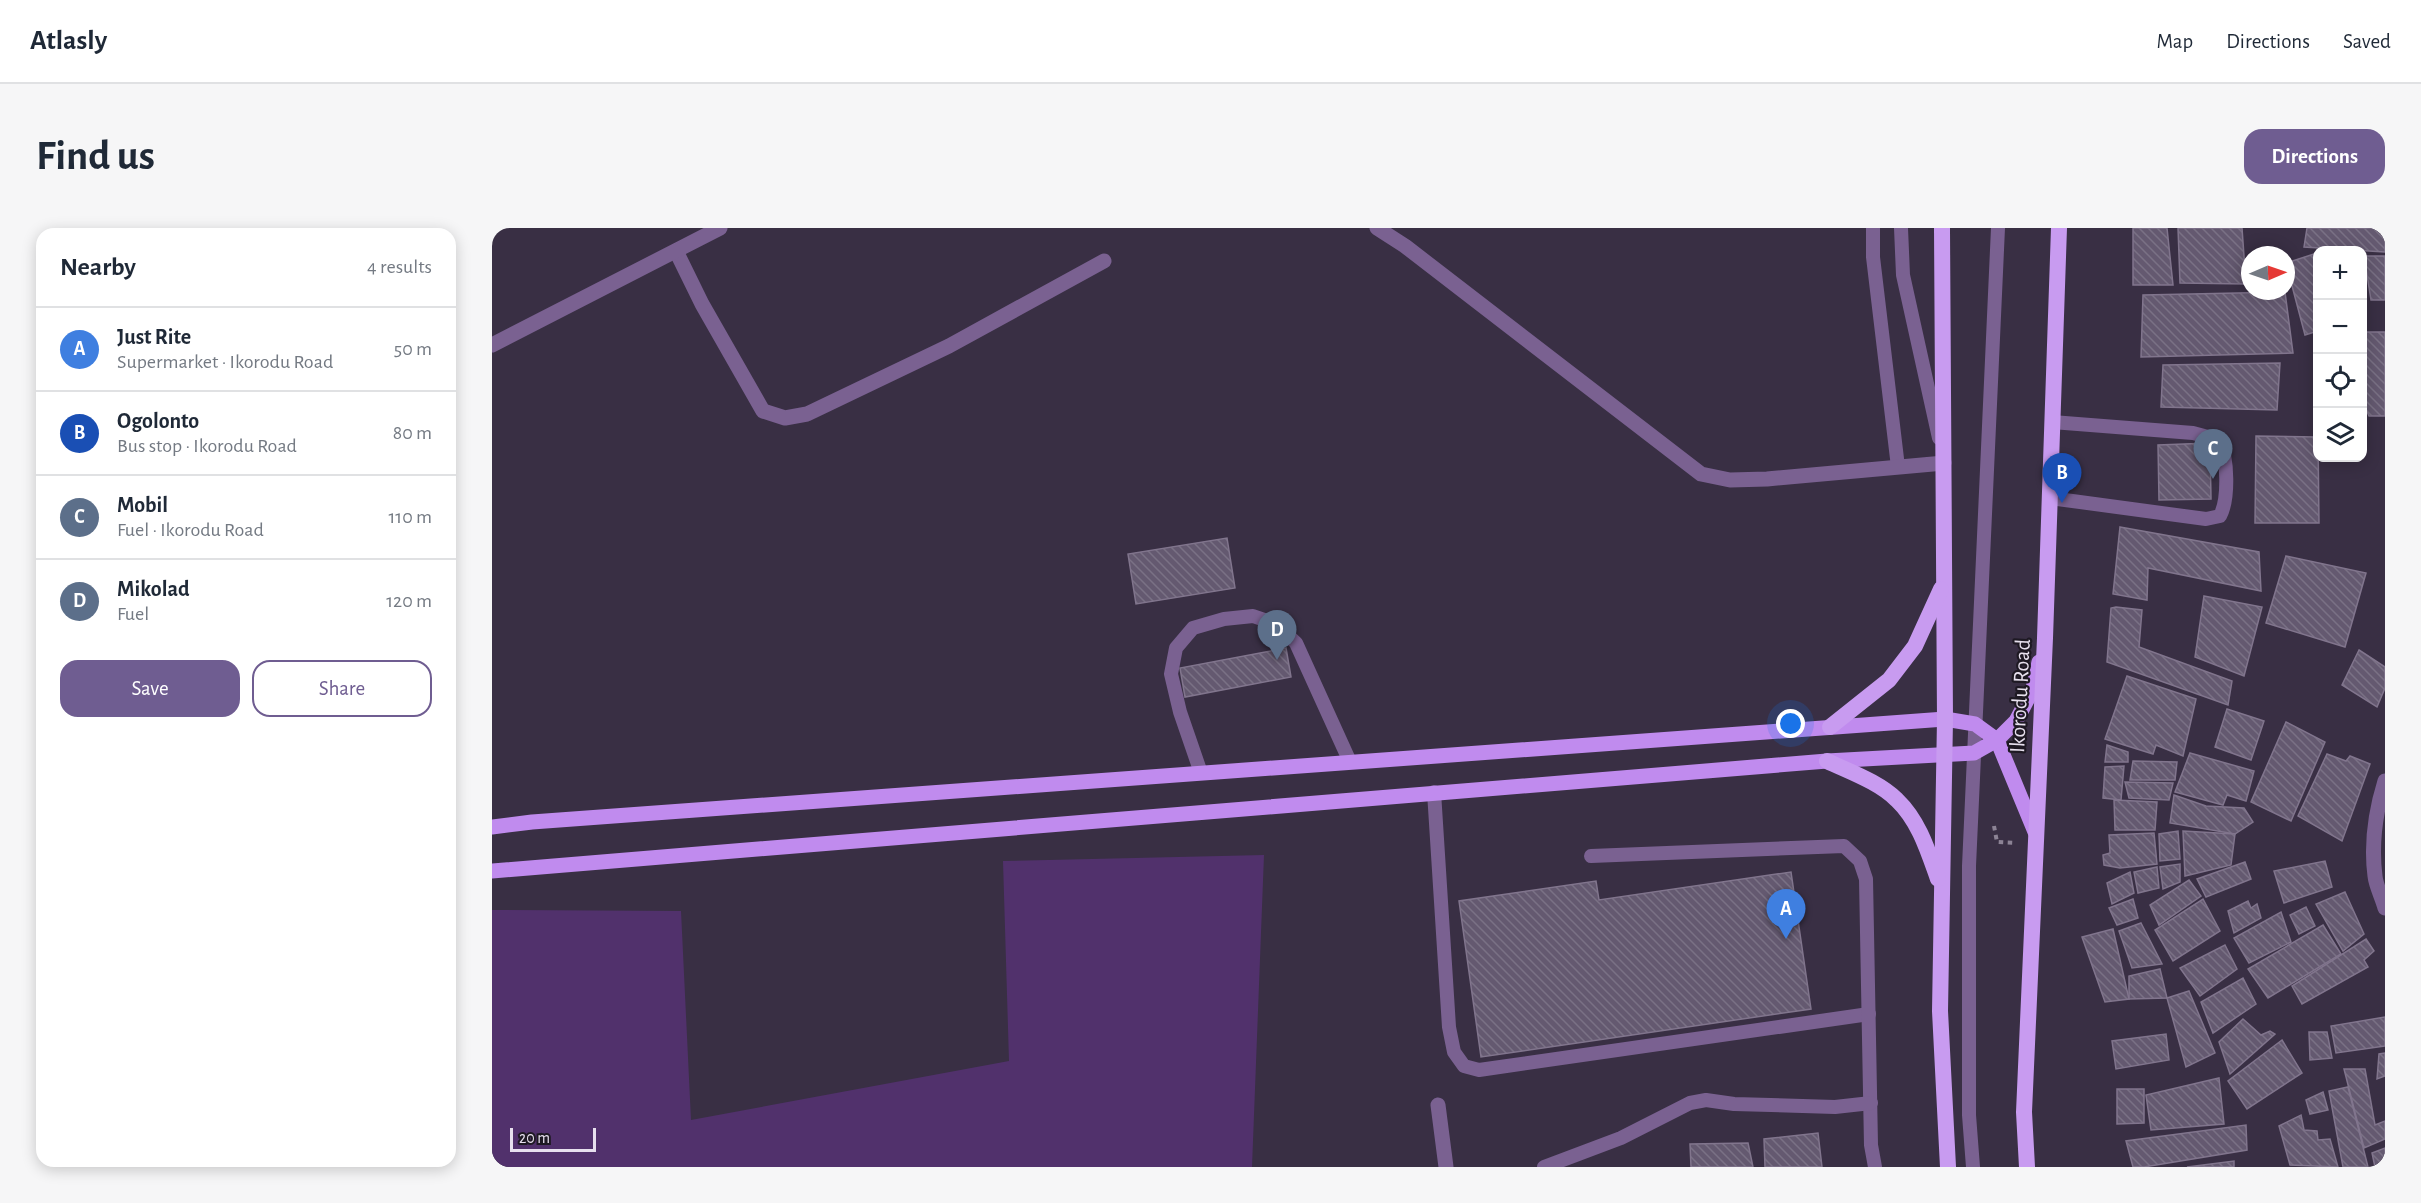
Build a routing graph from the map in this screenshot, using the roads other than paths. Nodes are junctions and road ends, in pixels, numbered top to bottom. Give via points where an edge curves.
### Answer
1 (720, 228) edge
2 (1377, 228) edge
3 (1873, 228) edge
4 (1901, 228) edge
5 (1942, 228) edge
6 (1998, 228) edge
7 (2059, 228) edge
8 (676, 251) junction
9 (1104, 261) dead end
10 (492, 345) edge
11 (2052, 422) junction
12 (1944, 463) junction
13 (1898, 467) junction
14 (2050, 498) junction
15 (1944, 582) junction
16 (2045, 638) junction
17 (1945, 719) junction
18 (1975, 724) junction
19 (1830, 727) junction
20 (1997, 740) junction
21 (1974, 753) junction
22 (1945, 756) junction
23 (1827, 761) junction
24 (1350, 762) junction
25 (1201, 773) junction
26 (2385, 781) edge
27 (1434, 792) junction
28 (492, 827) edge
29 (2035, 832) junction
30 (1591, 856) dead end
31 (492, 871) edge
32 (1941, 887) junction
33 (2385, 908) edge
34 (1869, 1014) junction
35 (1871, 1103) junction
36 (1438, 1105) dead end
37 (1446, 1167) edge
38 (1544, 1167) edge
39 (1875, 1167) edge
40 (1948, 1167) edge
41 (1973, 1167) edge
42 (2027, 1167) edge

1 - 8 street
2 - 13 street via 1701,474 1730,480
3 - 13 lane via 1873,257
4 - 12 lane via 1903,275
5 - 12 highway
6 - 18 lane
7 - 11 highway, Ikorodu Road
8 - 9 street via 762,411 785,418 807,414 949,346
8 - 10 street
11 - 14 highway, Ikorodu Road
11 - 14 lane via 2193,433 2219,441 2225,451 2226,506 2220,516 2206,519
12 - 13 street
12 - 15 highway
14 - 16 highway, Ikorodu Road
15 - 17 highway
15 - 19 highway via 1915,646 1889,680
16 - 20 main road via 2033,689 2016,721
16 - 29 highway, Ikorodu Road
17 - 18 main road
17 - 19 main road
17 - 22 highway
18 - 20 main road
18 - 21 lane
19 - 24 main road
20 - 21 main road
20 - 29 main road
21 - 22 main road
21 - 41 lane via 1969,1034
22 - 23 main road
22 - 32 highway
23 - 27 main road
23 - 32 highway via 1896,798 1911,816
24 - 25 main road
24 - 25 lane via 1296,643 1276,624 1253,616 1193,628 1176,648 1171,674
25 - 28 main road
26 - 33 street via 2374,845 2375,877
27 - 31 main road
27 - 34 lane via 1449,1027 1454,1052 1464,1066 1479,1070
29 - 42 highway, Ikorodu Road via 2024,1112
30 - 34 lane via 1844,846 1860,861 1866,879
32 - 40 highway via 1940,1011
34 - 35 lane
35 - 38 lane via 1835,1107 1706,1100 1690,1103 1621,1138
35 - 39 lane
36 - 37 street

